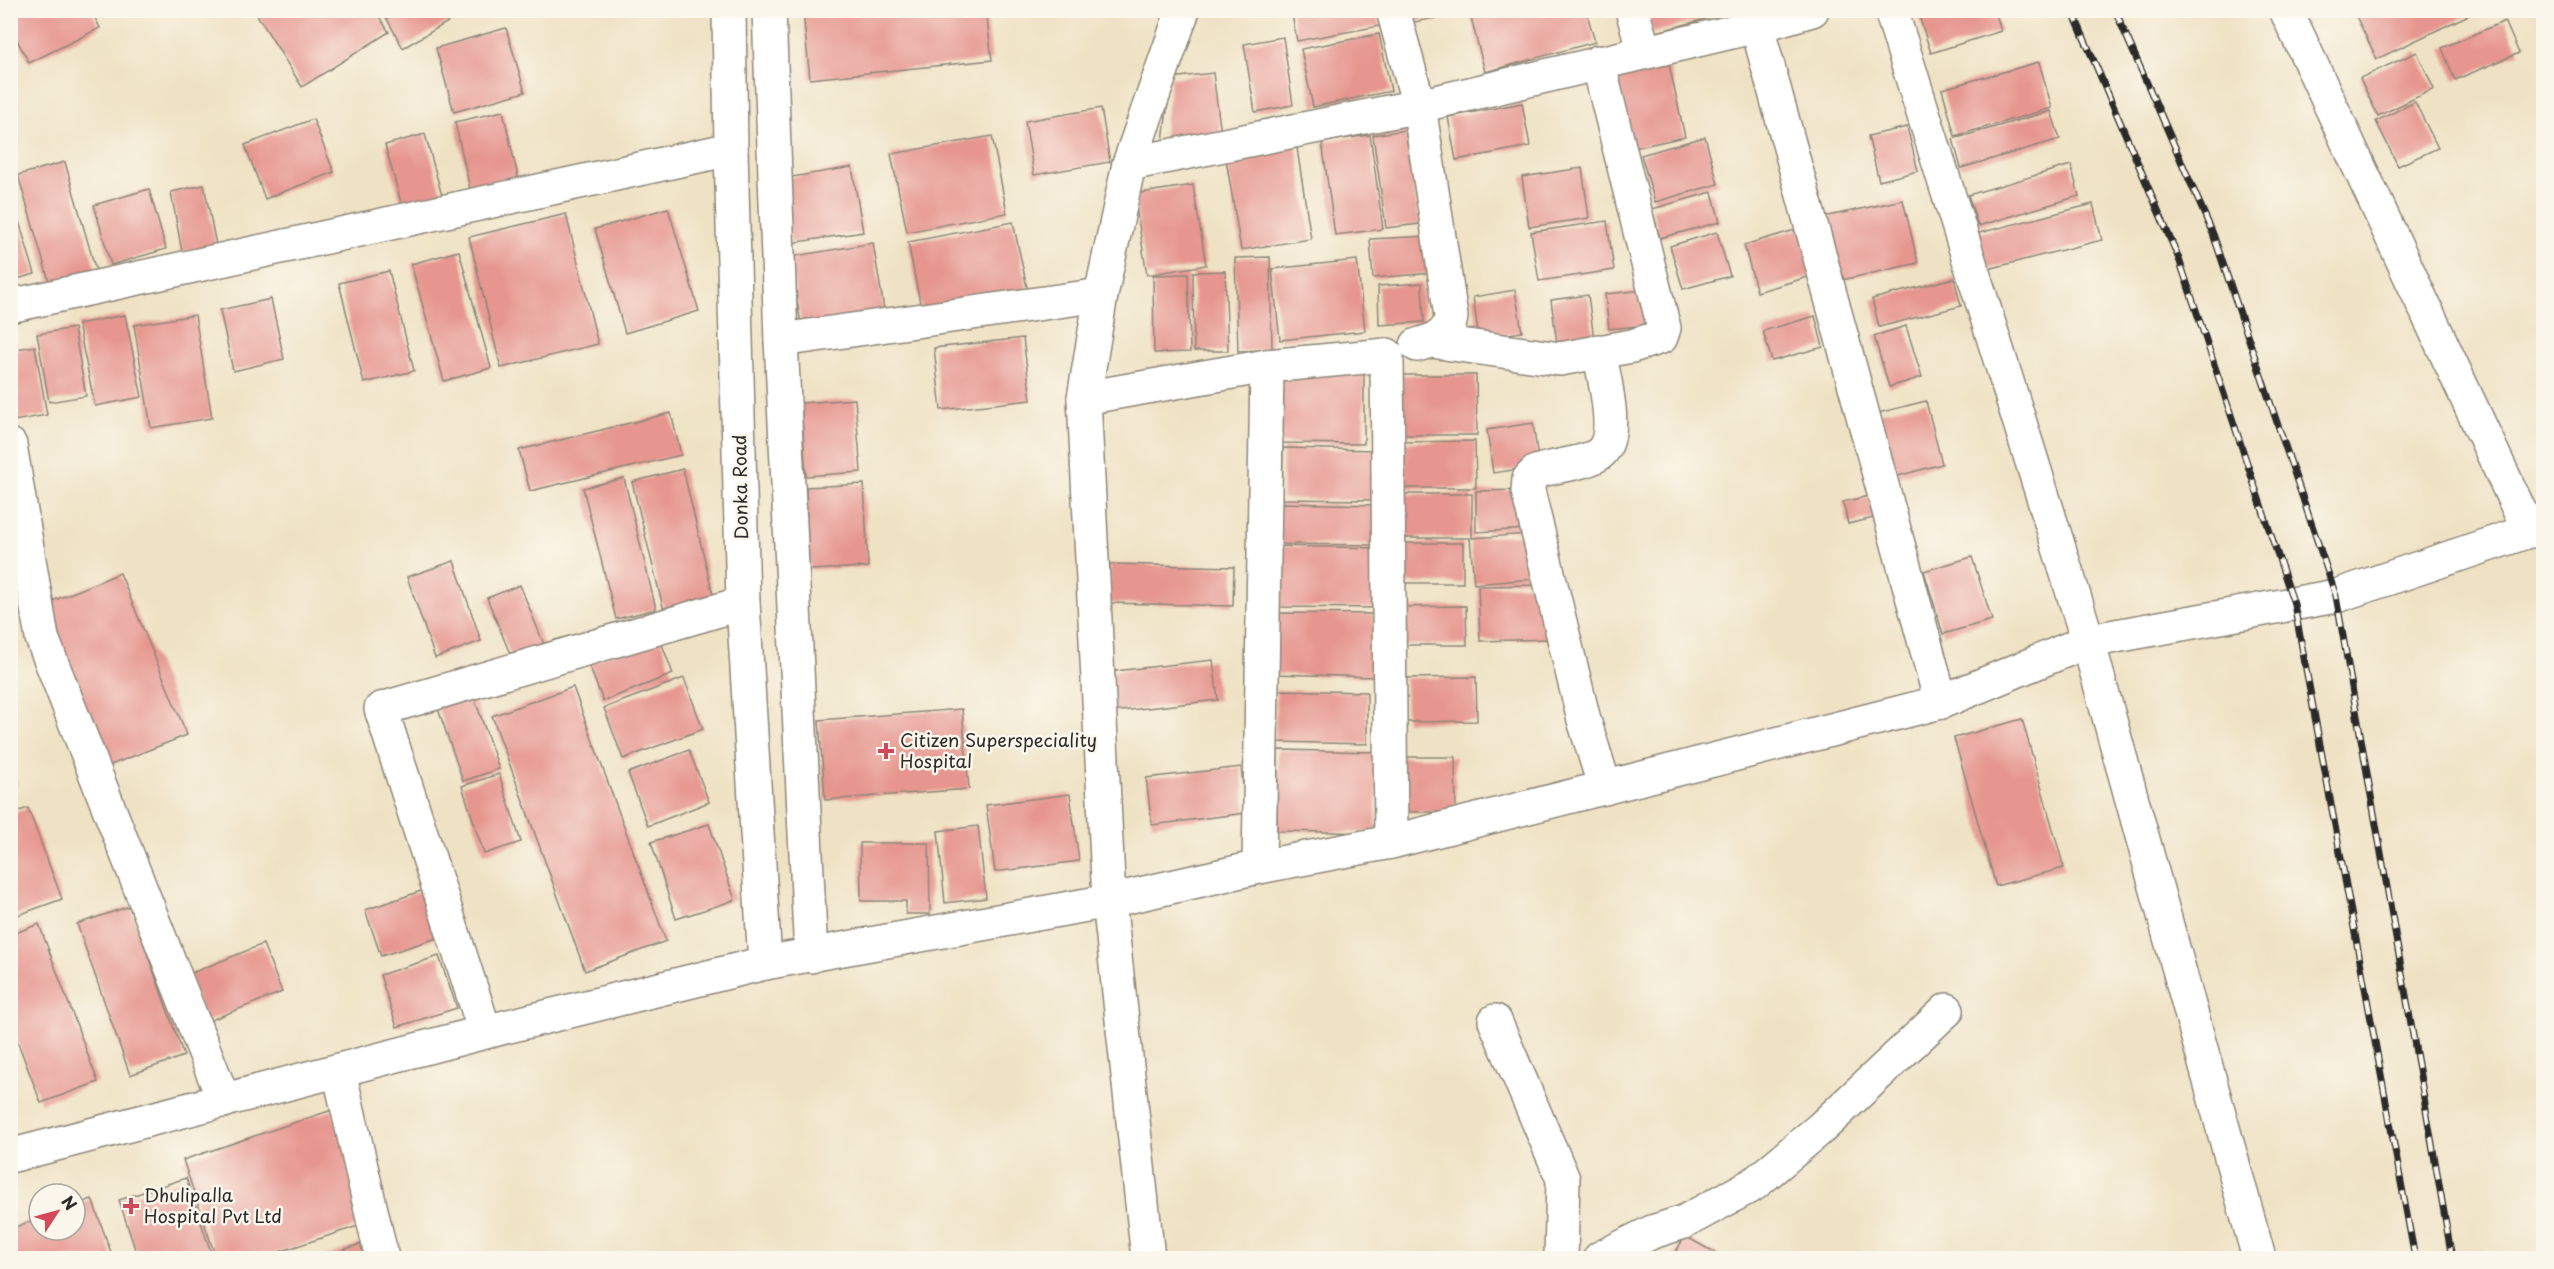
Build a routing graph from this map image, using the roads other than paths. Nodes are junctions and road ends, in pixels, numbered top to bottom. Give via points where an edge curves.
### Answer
1 (729, 10) edge
2 (769, 10) edge
3 (1183, 10) edge
4 (1392, 10) edge
5 (1632, 10) edge
6 (1812, 10) edge
7 (1891, 10) edge
8 (2286, 10) edge
9 (1757, 26) junction
10 (1644, 51) junction
11 (1598, 62) junction
12 (1419, 106) junction
13 (731, 149) junction
14 (1129, 164) junction
15 (1101, 295) junction
16 (10, 306) edge
17 (781, 340) junction
18 (1431, 341) junction
19 (1599, 351) junction
20 (1387, 355) junction
21 (1267, 366) junction
22 (1084, 398) junction
23 (10, 445) edge
24 (2536, 531) edge
25 (743, 603) junction
26 (2088, 641) junction
27 (1941, 702) junction
28 (1605, 788) junction
29 (1391, 842) junction
30 (1258, 867) junction
31 (1109, 901) junction
32 (811, 956) junction
33 (765, 963) junction
34 (1947, 1010) dead end
35 (1495, 1021) dead end
36 (485, 1032) junction
37 (339, 1071) junction
38 (224, 1101) junction
39 (10, 1156) edge
40 (382, 1258) edge
41 (1148, 1258) edge
42 (1561, 1258) edge
43 (1600, 1258) edge
44 (2259, 1258) edge

1 - 13 street, Donka Road
2 - 17 street
3 - 14 street
4 - 12 street
5 - 10 street
6 - 9 street
7 - 26 street
8 - 24 street
9 - 10 street
9 - 27 street
10 - 11 street
11 - 12 street
11 - 19 street via 1664,328 1661,337 1652,341
12 - 14 street
12 - 18 street via 1451,316 1450,327
13 - 16 street
13 - 25 street, Donka Road
14 - 15 street
15 - 17 street
15 - 22 street
17 - 32 street
18 - 19 street via 1560,359
18 - 20 street
19 - 28 street via 1611,425 1607,443 1599,454 1536,472 1529,479 1528,491 1584,720
20 - 21 street
20 - 29 street
21 - 22 street
21 - 30 street
22 - 31 street
23 - 38 street via 42,638
24 - 26 street via 2336,596
25 - 33 street, Donka Road
25 - 36 street via 381,709
26 - 27 street
26 - 44 street
27 - 28 street
28 - 29 street
29 - 30 street
30 - 31 street
31 - 32 street
31 - 41 street
32 - 33 street
33 - 36 street
34 - 43 street via 1821,1128 1754,1184 1684,1222 1652,1232
35 - 42 street via 1563,1179
36 - 37 street
37 - 38 street
37 - 40 street
38 - 39 street

